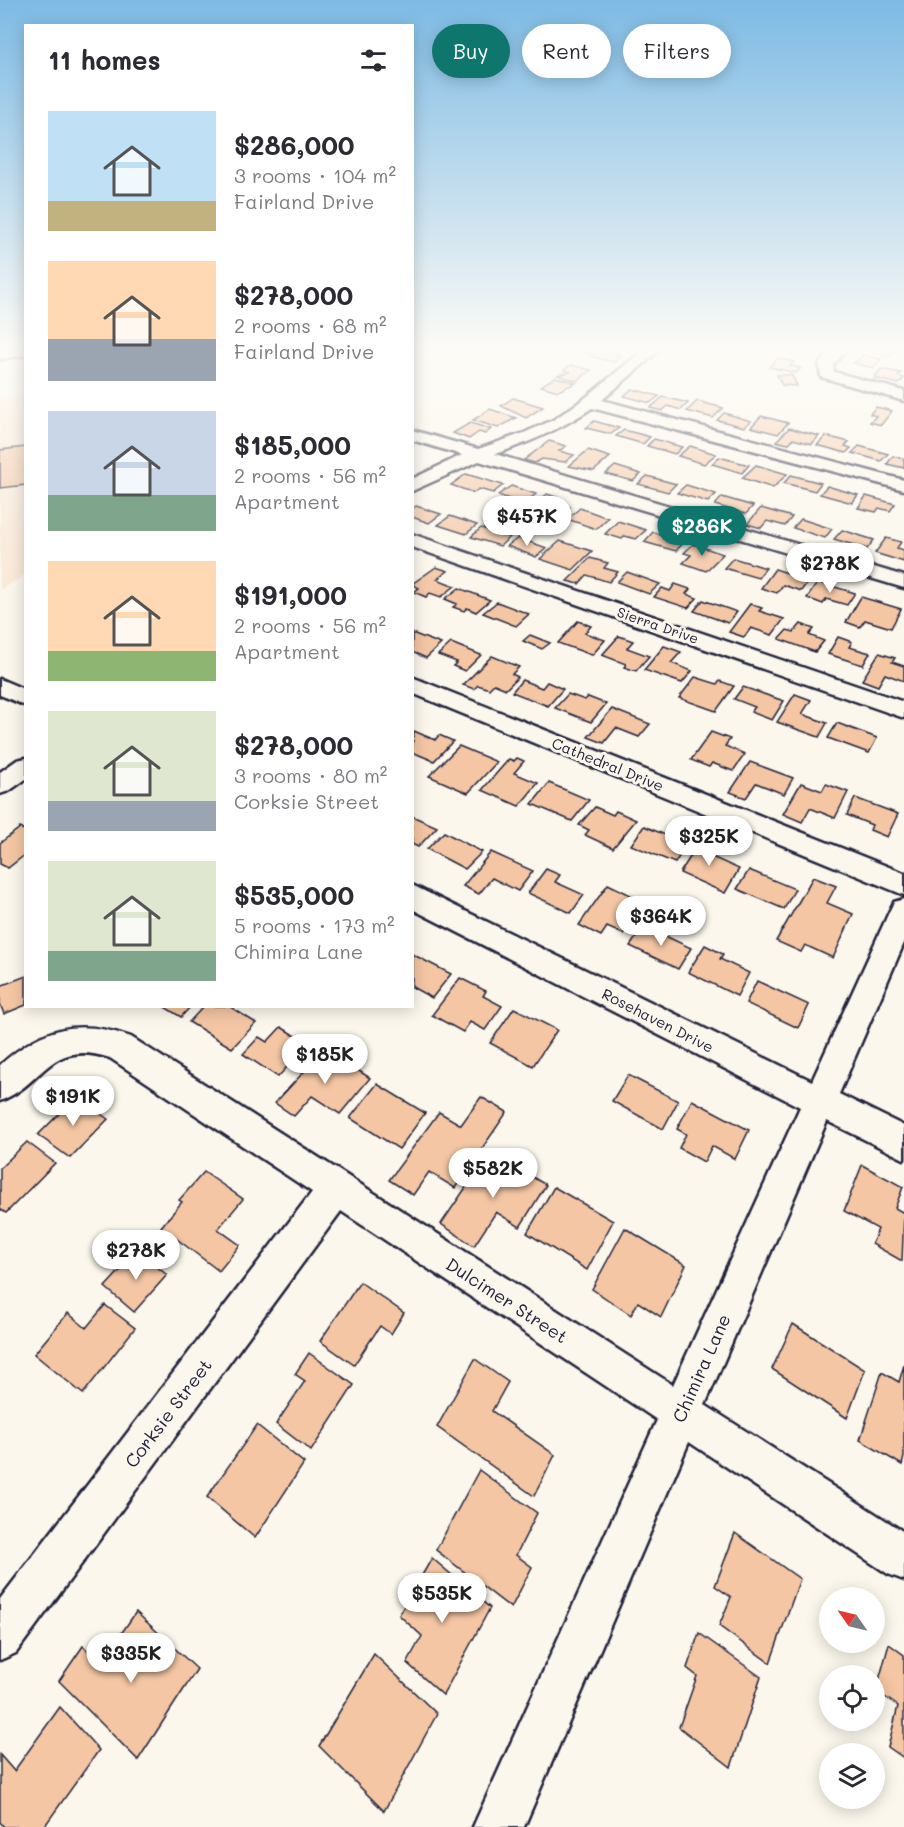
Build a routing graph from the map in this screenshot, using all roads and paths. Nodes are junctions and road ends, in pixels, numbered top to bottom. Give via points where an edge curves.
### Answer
1 (540, 432) edge
2 (704, 432) edge
3 (414, 436) edge
4 (477, 455) junction
5 (414, 485) edge
6 (904, 485) edge
7 (414, 541) edge
8 (904, 582) edge
9 (414, 685) edge
10 (0, 686) edge
11 (24, 698) edge
12 (904, 710) edge
13 (24, 767) edge
14 (0, 784) edge
15 (904, 884) edge
16 (414, 897) edge
17 (904, 910) edge
18 (0, 1086) edge
19 (820, 1101) junction
20 (904, 1143) edge
21 (336, 1190) junction
22 (681, 1413) junction
23 (904, 1558) edge
24 (0, 1637) edge
25 (498, 1827) edge

1 - 4 street
2 - 6 street
3 - 4 street
4 - 5 street
4 - 8 street
7 - 12 street, Sierra Drive
9 - 15 street, Cathedral Drive
10 - 11 street
13 - 14 street
16 - 19 street, Rosehaven Drive
17 - 19 street, Chimira Lane
18 - 21 street, Dulcimer Street via 45,1050 72,1039 98,1039 120,1047
19 - 20 street, Rosehaven Drive
19 - 22 street, Chimira Lane
21 - 22 street, Dulcimer Street
21 - 24 street, Corksie Street
22 - 23 street, Dulcimer Street
22 - 25 street, Chimira Lane

